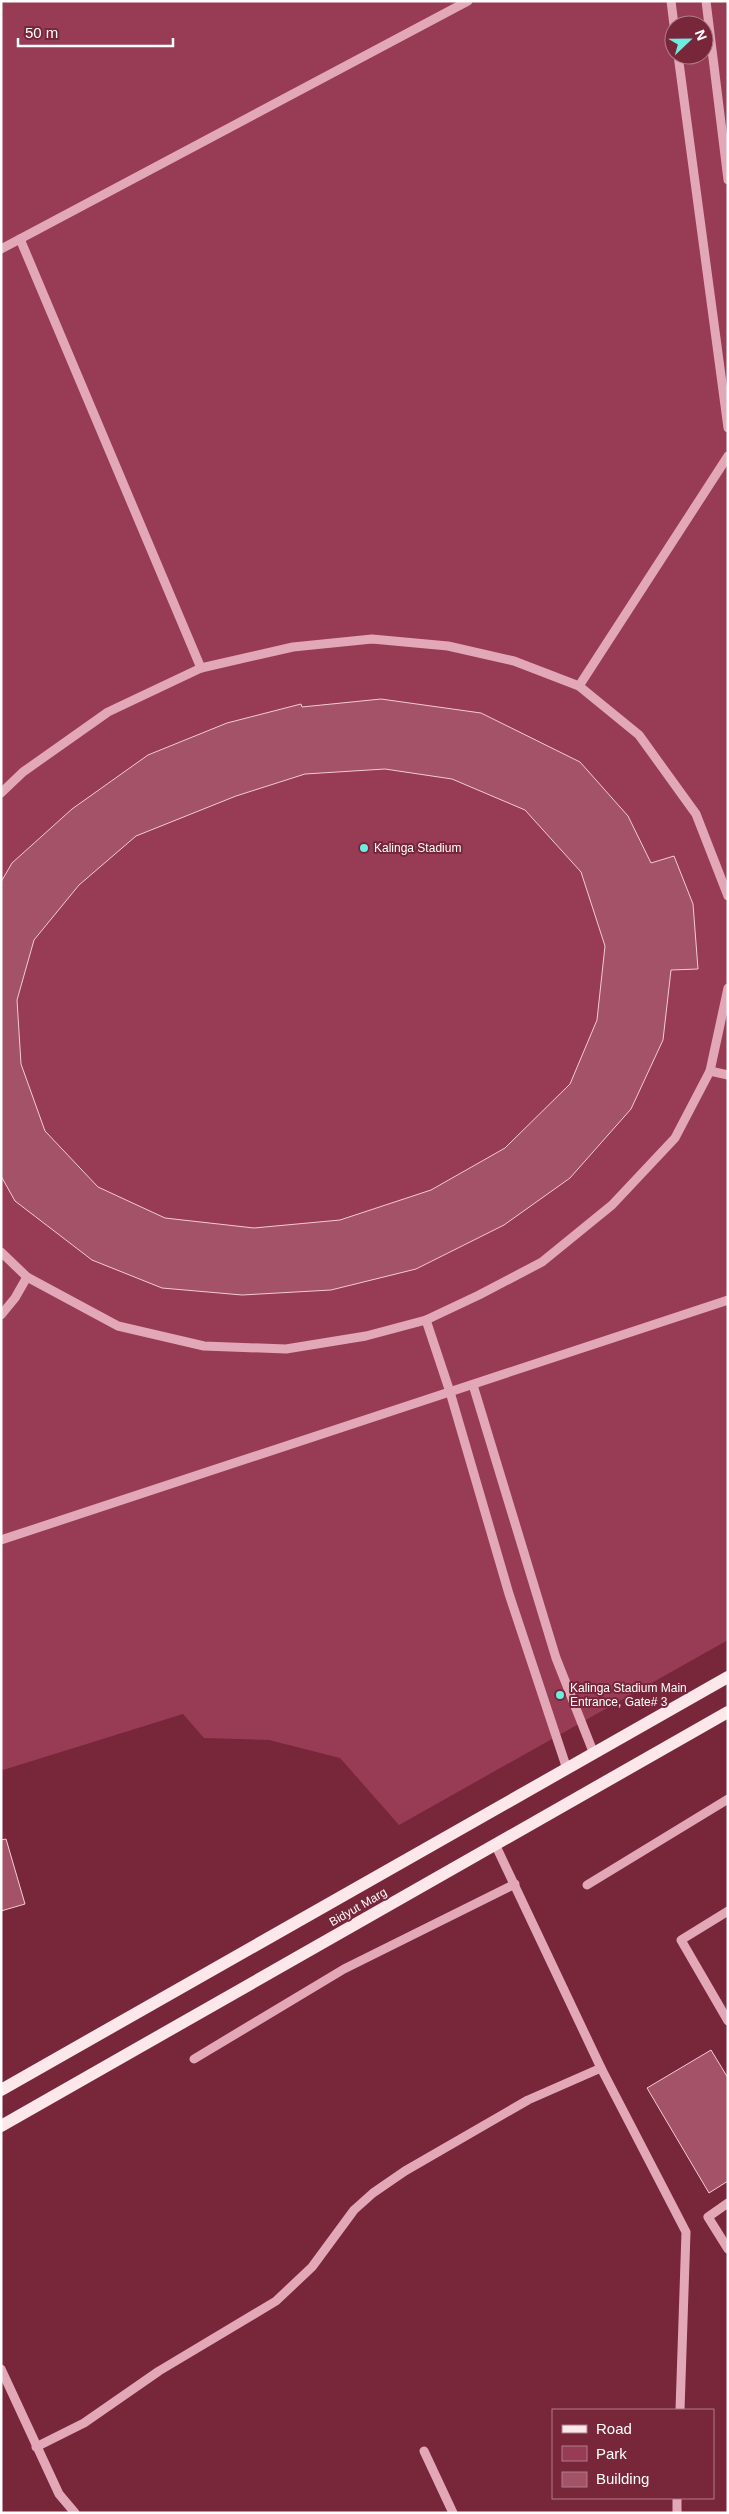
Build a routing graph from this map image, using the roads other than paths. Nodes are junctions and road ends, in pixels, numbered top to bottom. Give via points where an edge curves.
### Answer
1 (468, 1) edge
2 (671, 1) edge
3 (706, 1) edge
4 (673, 15) edge
5 (679, 65) edge
6 (728, 180) edge
7 (20, 239) junction
8 (1, 249) edge
9 (728, 428) edge
10 (728, 456) edge
11 (201, 668) junction
12 (579, 686) junction
13 (1, 793) edge
14 (728, 896) edge
15 (728, 988) edge
16 (710, 1071) junction
17 (728, 1076) edge
18 (1, 1252) edge
19 (27, 1277) junction
20 (728, 1300) edge
21 (1, 1315) edge
22 (426, 1320) junction
23 (474, 1386) junction
24 (450, 1392) junction
25 (1, 1540) edge
26 (728, 1677) edge
27 (728, 1712) edge
28 (594, 1754) junction
29 (567, 1769) junction
30 (728, 1799) edge
31 (495, 1844) junction
32 (516, 1884) junction
33 (587, 1885) dead end
34 (728, 1911) edge
35 (728, 2020) edge
36 (194, 2060) dead end
37 (601, 2068) junction
38 (1, 2090) edge
39 (1, 2126) edge
40 (728, 2203) edge
41 (728, 2249) edge
42 (1, 2369) edge
43 (680, 2409) edge
44 (36, 2447) junction
45 (424, 2451) dead end
46 (677, 2499) edge
47 (75, 2513) edge
48 (453, 2513) edge
49 (676, 2513) edge

1 - 7 street
2 - 4 street
3 - 6 street
5 - 9 street
7 - 8 street
7 - 11 street
10 - 12 street
11 - 12 street via 292,647 372,639 448,646 514,661
11 - 13 street via 108,712 23,772
12 - 14 street via 639,735 696,814
15 - 16 street
16 - 17 street
16 - 22 street via 675,1138 612,1205 542,1262
18 - 19 street
19 - 21 street
19 - 22 street via 118,1326 204,1346 286,1349 366,1336
20 - 23 street
22 - 24 street
23 - 24 street
23 - 28 street via 556,1658
24 - 25 street
24 - 29 street via 509,1594
26 - 28 main road, Bidyut Marg
27 - 31 main road, Bidyut Marg
28 - 29 main road, Bidyut Marg
29 - 38 main road, Bidyut Marg
30 - 33 street
31 - 32 street
31 - 39 main road, Bidyut Marg
32 - 36 street via 344,1970
32 - 37 street
34 - 35 street via 681,1940
37 - 43 street via 686,2232
37 - 44 street via 528,2100 405,2171 354,2210 312,2266 276,2301 159,2371 84,2423
40 - 41 street via 708,2217
42 - 44 street
44 - 47 street via 60,2494
45 - 48 street
46 - 49 street

